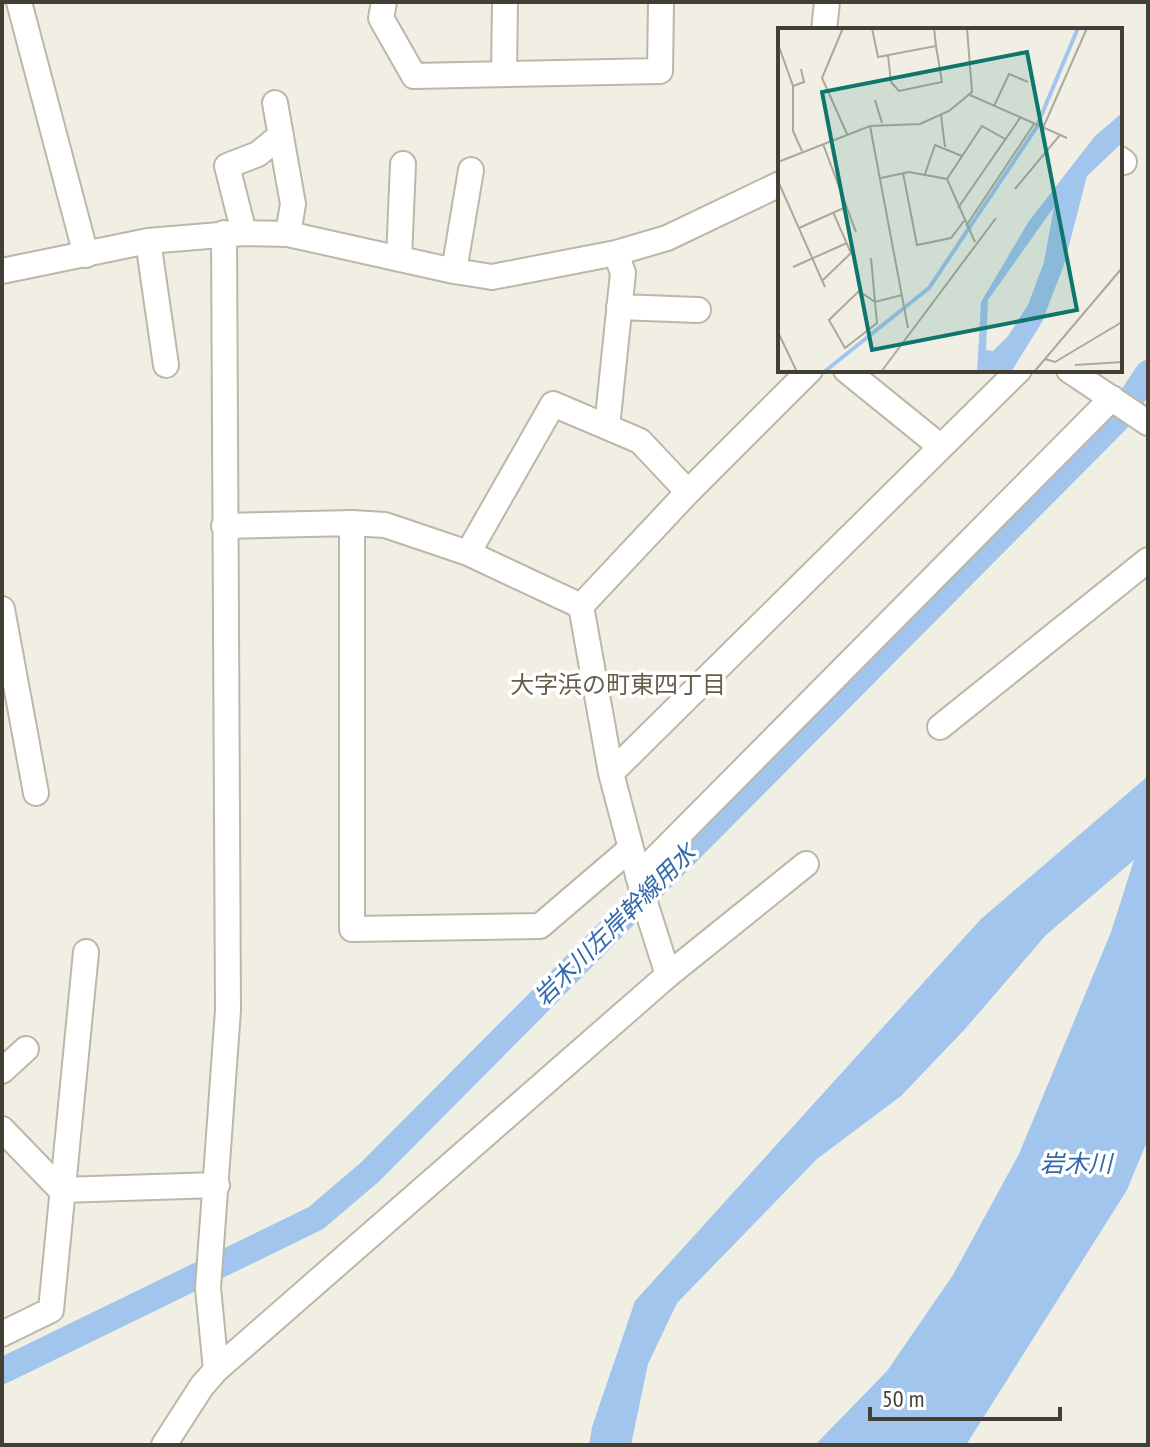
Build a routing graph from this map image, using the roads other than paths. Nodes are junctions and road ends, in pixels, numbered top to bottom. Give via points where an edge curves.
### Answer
1 (19, 2) edge
2 (384, 2) edge
3 (505, 2) edge
4 (661, 2) edge
5 (827, 2) edge
6 (824, 28) edge
7 (504, 74) junction
8 (275, 103) dead end
9 (281, 135) junction
10 (403, 164) dead end
11 (471, 170) dead end
12 (778, 185) edge
13 (234, 233) junction
14 (288, 234) junction
15 (148, 241) junction
16 (616, 253) junction
17 (86, 255) junction
18 (399, 259) junction
19 (2, 271) edge
20 (454, 271) junction
21 (619, 307) junction
22 (698, 310) dead end
23 (166, 365) dead end
24 (808, 372) edge
25 (848, 372) edge
26 (1017, 372) edge
27 (1072, 372) edge
28 (1128, 409) edge
29 (607, 427) junction
30 (941, 447) junction
31 (688, 492) junction
32 (352, 523) junction
33 (224, 526) junction
34 (468, 553) junction
35 (1148, 560) edge
36 (581, 606) junction
37 (2, 609) edge
38 (5, 647) edge
39 (940, 727) dead end
40 (611, 773) junction
41 (36, 793) dead end
42 (630, 849) junction
43 (806, 864) dead end
44 (639, 880) junction
45 (86, 952) dead end
46 (668, 975) junction
47 (26, 1049) dead end
48 (2, 1071) edge
49 (2, 1129) edge
50 (217, 1185) junction
51 (61, 1190) junction
52 (2, 1334) edge
53 (216, 1370) junction
54 (164, 1445) edge

1 - 17 street
2 - 7 street via 381,18 414,76
3 - 7 street
4 - 7 street via 660,71
5 - 6 street
8 - 9 street
9 - 13 street via 258,154 227,166
9 - 14 street via 293,204
10 - 18 street
11 - 20 street
12 - 16 street via 667,238
13 - 14 street
13 - 15 street
13 - 33 street
14 - 18 street
15 - 17 street
15 - 23 street
16 - 20 street via 492,277
16 - 21 street via 623,273
17 - 19 street
18 - 20 street
21 - 22 street
21 - 29 street
24 - 31 street
25 - 30 street
26 - 30 street
27 - 28 street
28 - 44 street
29 - 31 street via 640,441
29 - 34 street via 553,404
30 - 40 street
31 - 36 street
32 - 33 street
32 - 34 street via 385,525
32 - 42 street via 352,929 540,926
33 - 50 street via 228,1010
34 - 36 street
35 - 39 street
36 - 40 street
37 - 38 street
38 - 41 street
40 - 42 street
42 - 44 street
43 - 46 street
44 - 46 street
45 - 51 street
46 - 53 street
47 - 48 street
49 - 51 street
50 - 51 street
50 - 53 street via 208,1288
51 - 52 street via 51,1310
53 - 54 street

